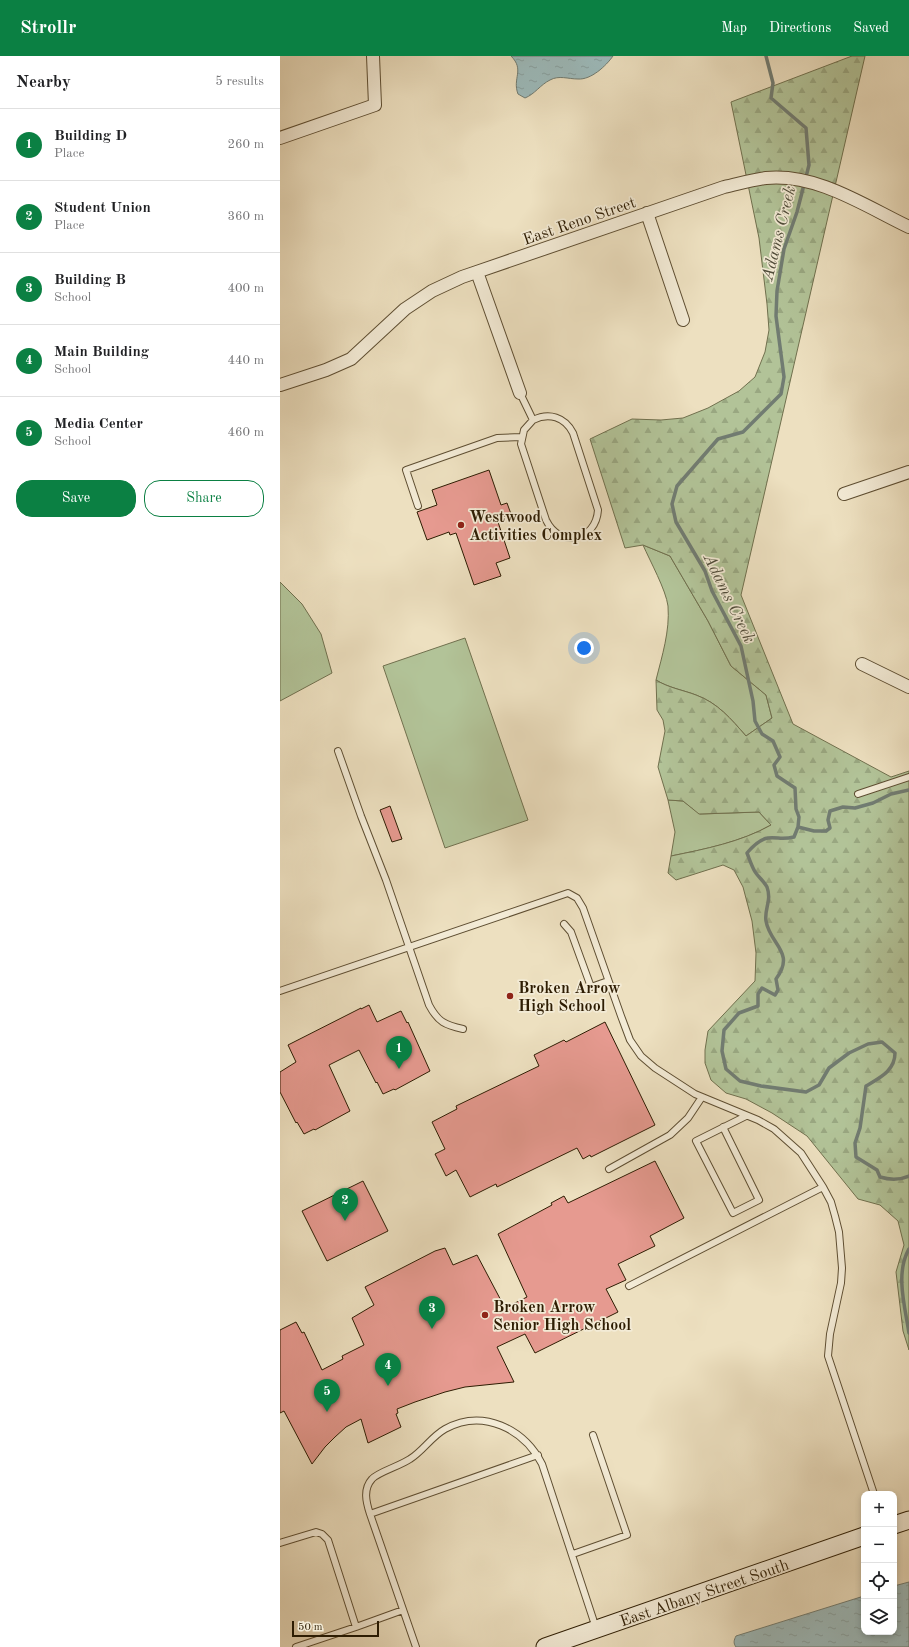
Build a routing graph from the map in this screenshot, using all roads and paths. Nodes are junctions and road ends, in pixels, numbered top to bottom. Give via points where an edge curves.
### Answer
1 (373, 56) edge
2 (280, 138) edge
3 (648, 213) junction
4 (909, 227) edge
5 (477, 272) junction
6 (683, 320) dead end
7 (280, 385) edge
8 (520, 393) joint
9 (533, 420) junction
10 (521, 437) junction
11 (909, 472) edge
12 (844, 494) dead end
13 (418, 506) dead end
14 (862, 664) dead end
15 (909, 687) edge
16 (338, 751) dead end
17 (909, 777) edge
18 (858, 794) dead end
19 (564, 924) dead end
20 (409, 946) junction
21 (608, 981) junction
22 (280, 991) edge
23 (463, 1030) dead end
24 (702, 1097) junction
25 (746, 1116) junction
26 (723, 1127) junction
27 (609, 1169) dead end
28 (823, 1187) junction
29 (629, 1286) dead end
30 (593, 1435) dead end
31 (538, 1455) junction
32 (873, 1491) edge
33 (370, 1514) junction
34 (909, 1520) edge
35 (897, 1524) edge
36 (861, 1537) edge
37 (280, 1543) edge
38 (573, 1554) junction
39 (403, 1610) junction
40 (356, 1627) junction
41 (597, 1629) junction
42 (296, 1647) edge
43 (416, 1647) edge
44 (545, 1647) edge

1 - 2 street via 374,106
3 - 4 street, East Reno Street via 724,187 767,178 788,178 814,183
3 - 5 street, East Reno Street
3 - 6 street
5 - 7 street, East Reno Street via 432,291 404,309 350,359
5 - 8 street
8 - 9 lane
9 - 10 lane via 527,424
9 - 10 lane via 553,416 570,427 598,510 596,523 586,534 566,538 549,526 522,450
10 - 13 lane via 497,438 406,470
11 - 12 street
14 - 15 street
16 - 20 lane
17 - 18 lane
19 - 21 lane via 571,932 591,987
20 - 21 lane via 568,893 577,898 583,908
20 - 22 lane
20 - 23 lane via 434,1016 445,1025
21 - 24 lane via 630,1040 641,1056 673,1081
24 - 25 lane
24 - 27 lane via 688,1118 670,1135
25 - 26 lane
25 - 28 lane via 774,1129 801,1154
26 - 26 lane via 696,1141 733,1213 759,1200
28 - 29 lane
28 - 32 lane via 835,1216 842,1268 828,1356
30 - 38 lane via 627,1535
31 - 33 lane
31 - 33 lane via 521,1436 490,1422 470,1422 444,1429 417,1454 372,1478 366,1489
31 - 38 lane
33 - 39 lane
34 - 35 street
36 - 41 street, East Albany Street South
37 - 40 lane via 316,1532 328,1540
38 - 41 lane
39 - 40 lane
39 - 43 lane
40 - 42 lane
41 - 44 street, East Albany Street South

